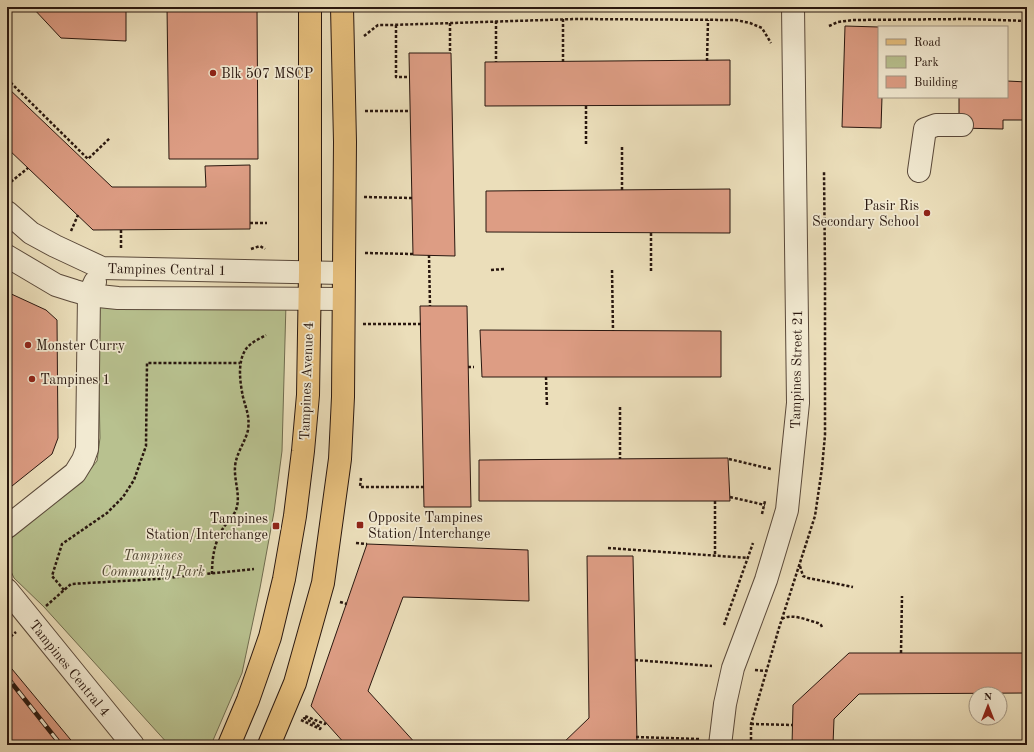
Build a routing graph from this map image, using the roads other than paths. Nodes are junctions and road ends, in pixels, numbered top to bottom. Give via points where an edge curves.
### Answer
1 (310, 7) edge
2 (342, 7) edge
3 (793, 7) edge
4 (962, 125) dead end
5 (919, 171) dead end
6 (7, 212) edge
7 (31, 233) junction
8 (9, 258) edge
9 (102, 268) junction
10 (310, 272) junction
11 (343, 273) junction
12 (89, 295) junction
13 (309, 299) junction
14 (343, 299) junction
15 (7, 526) edge
16 (7, 590) edge
17 (711, 742) edge
18 (134, 745) edge
19 (229, 745) edge
20 (269, 745) edge

1 - 10 main road, Tampines Avenue 4
2 - 11 main road via 345,142
3 - 17 street, Tampines Street 21 via 798,403 787,510 766,580 733,668 725,704
4 - 5 street via 936,125 925,129
6 - 7 street, Tampines Central 1
7 - 8 street
7 - 9 street, Tampines Central 1
8 - 12 street, Tampines Central 1 via 56,285
9 - 10 street, Tampines Central 1
9 - 12 street
10 - 11 street, Tampines Central 1
10 - 13 main road, Tampines Avenue 4
11 - 14 main road
12 - 13 street, Tampines Central 1 via 118,298
12 - 15 street via 87,449 74,473
13 - 14 street, Tampines Central 1
13 - 19 main road, Tampines Avenue 4 via 308,395 303,451 284,579 270,636
14 - 20 main road via 340,459 323,583 296,683
16 - 18 street, Tampines Central 4

